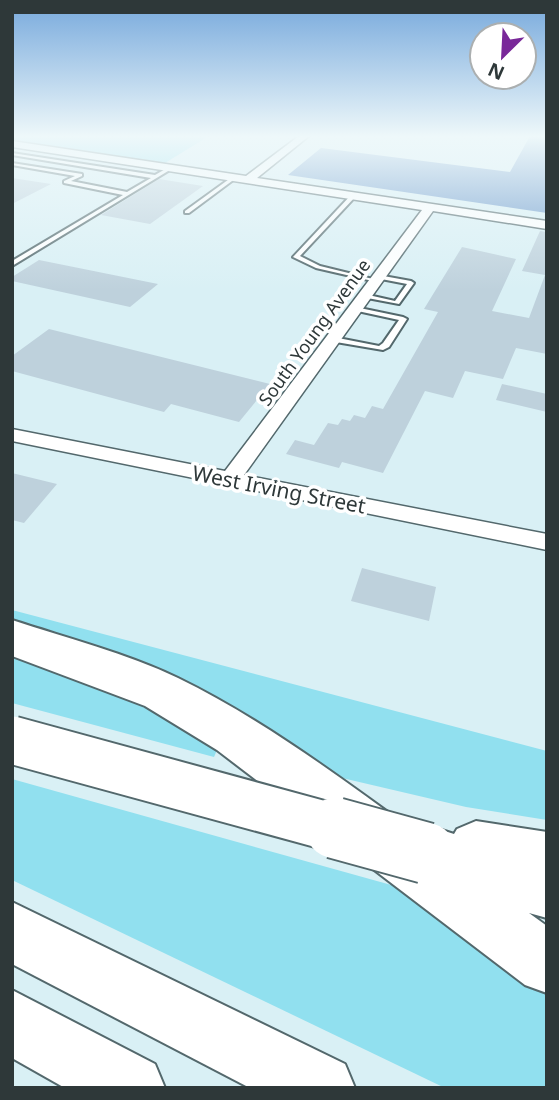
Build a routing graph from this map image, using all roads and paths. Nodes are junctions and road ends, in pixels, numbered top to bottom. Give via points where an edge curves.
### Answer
1 (93, 187) edge
2 (138, 187) edge
3 (221, 187) edge
4 (296, 187) edge
5 (127, 194) junction
6 (353, 196) junction
7 (429, 208) junction
8 (187, 212) dead end
9 (547, 225) edge
10 (12, 264) edge
11 (377, 279) junction
12 (359, 302) junction
13 (333, 338) junction
14 (12, 435) edge
15 (230, 479) junction
16 (547, 542) edge
17 (12, 638) edge
18 (12, 740) edge
19 (426, 853) junction
20 (547, 860) edge
21 (547, 890) edge
22 (12, 932) edge
23 (547, 963) edge
24 (12, 1022) edge
25 (131, 1088) edge
26 (321, 1088) edge

1 - 5 lane
2 - 5 lane
3 - 8 lane
4 - 6 street
5 - 10 lane
6 - 7 street
6 - 11 lane via 296,257 318,267
7 - 9 street
7 - 11 street, South Young Avenue
11 - 12 street, South Young Avenue
11 - 12 lane via 411,283 397,303
12 - 13 street, South Young Avenue
12 - 13 lane via 402,319 386,345 380,348
13 - 15 street, South Young Avenue
14 - 15 street, West Irving Street
15 - 16 street, West Irving Street
17 - 23 highway via 124,676 234,734
18 - 19 highway, bridge
19 - 20 highway via 480,848
19 - 21 highway
22 - 26 highway
24 - 25 highway

